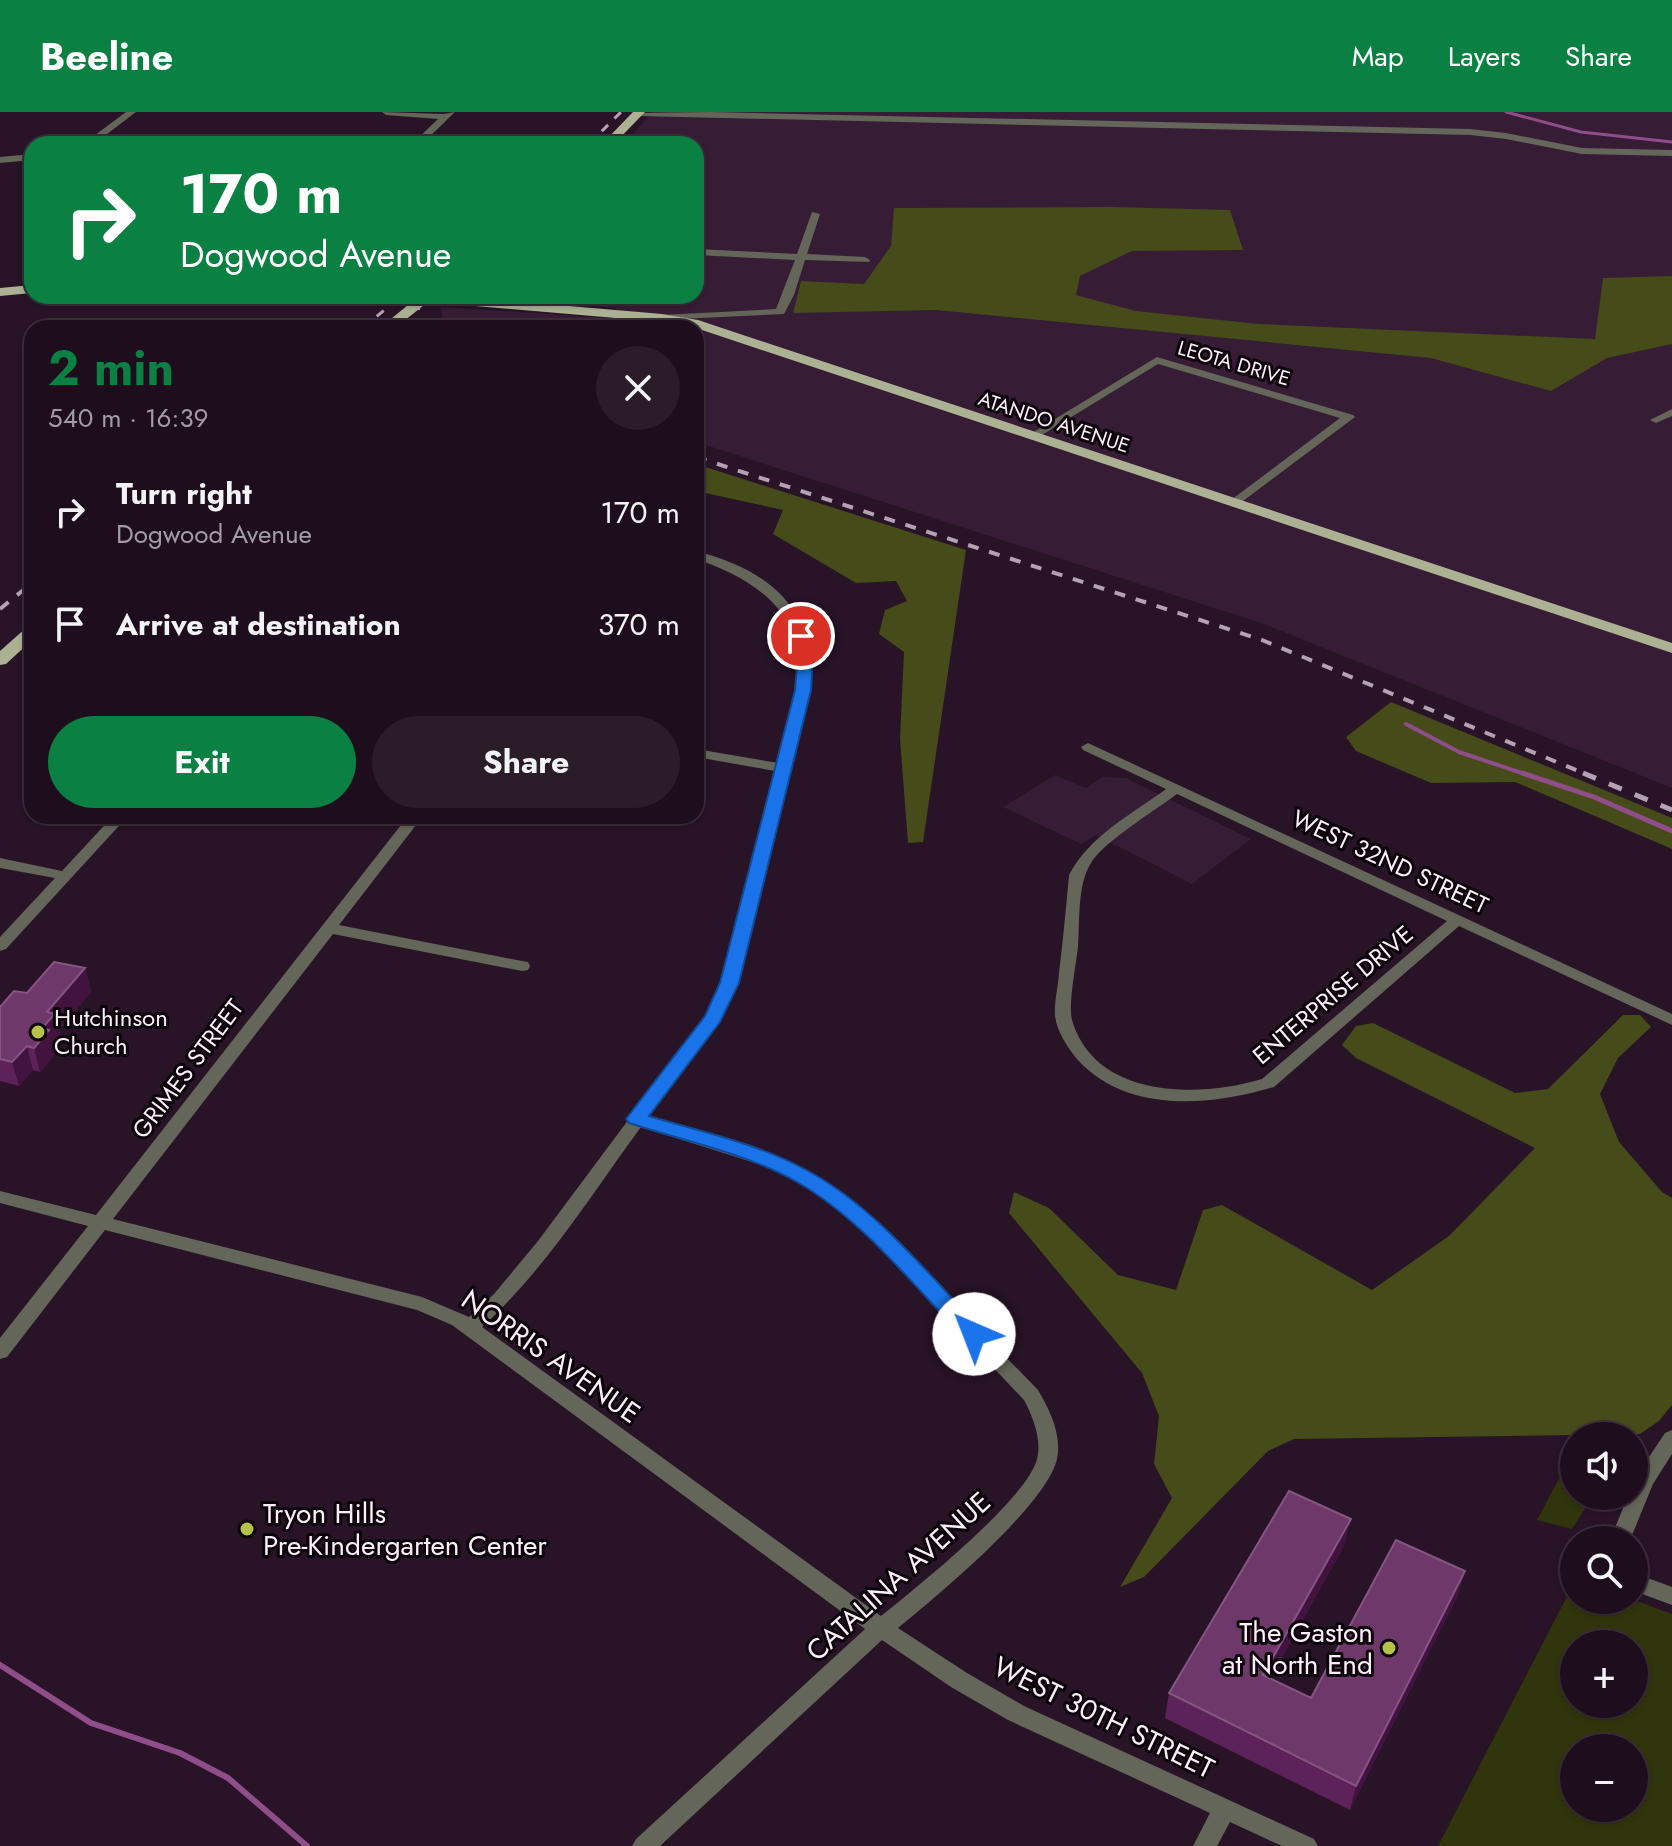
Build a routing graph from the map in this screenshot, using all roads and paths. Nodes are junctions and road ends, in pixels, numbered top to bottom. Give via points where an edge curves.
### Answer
1 (132, 112) edge
2 (386, 112) edge
3 (639, 112) edge
4 (449, 115) edge
5 (99, 136) edge
6 (426, 136) edge
7 (616, 136) edge
8 (1672, 153) edge
9 (24, 158) edge
10 (0, 160) edge
11 (815, 214) dead end
12 (704, 252) edge
13 (801, 257) junction
14 (865, 260) dead end
15 (24, 290) edge
16 (0, 292) edge
17 (413, 304) edge
18 (501, 304) edge
19 (662, 318) junction
20 (396, 320) edge
21 (674, 320) edge
22 (704, 327) edge
23 (1672, 412) edge
24 (1656, 420) dead end
25 (1033, 436) junction
26 (1235, 503) junction
27 (704, 558) edge
28 (24, 640) edge
29 (1672, 648) edge
30 (0, 660) edge
31 (1088, 747) dead end
32 (704, 754) edge
33 (784, 768) junction
34 (1175, 789) junction
35 (114, 824) edge
36 (410, 824) edge
37 (0, 863) edge
38 (66, 876) junction
39 (1457, 920) junction
40 (328, 928) junction
41 (0, 946) edge
42 (522, 966) dead end
43 (1672, 1020) edge
44 (636, 1119) junction
45 (0, 1197) edge
46 (100, 1224) junction
47 (470, 1327) junction
48 (0, 1352) edge
49 (1672, 1438) edge
50 (1626, 1526) edge
51 (1648, 1587) edge
52 (1672, 1596) edge
53 (883, 1628) junction
54 (1225, 1808) junction
55 (644, 1846) edge
56 (1205, 1846) edge
57 (1306, 1846) edge

1 - 5 street
2 - 4 street
3 - 7 main road
3 - 8 street via 1470,132 1582,151
4 - 6 street
9 - 10 street
11 - 13 street
12 - 13 street
13 - 14 street
13 - 19 street via 780,312
15 - 16 main road
17 - 20 main road
18 - 19 main road, ATANDO AVENUE
19 - 21 main road, ATANDO AVENUE
22 - 25 main road, ATANDO AVENUE
23 - 24 street
25 - 26 main road, ATANDO AVENUE
25 - 26 street, LEOTA DRIVE via 1157,360 1349,417
26 - 29 main road, ATANDO AVENUE
27 - 33 street via 769,591 800,633 806,673
28 - 30 main road
31 - 34 street, WEST 32ND STREET
32 - 33 street
33 - 44 street via 723,1000
34 - 39 street, WEST 32ND STREET
34 - 39 street, ENTERPRISE DRIVE via 1094,849 1077,875 1066,1031 1089,1062 1124,1083 1202,1098 1268,1083
35 - 38 street
36 - 40 street, GRIMES STREET
37 - 38 street
38 - 41 street
39 - 43 street, WEST 32ND STREET
40 - 42 street
40 - 46 street, GRIMES STREET
44 - 47 street via 539,1252
44 - 53 street, CATALINA AVENUE via 777,1164 831,1194 911,1269 1039,1407 1048,1456 1034,1484 941,1581
45 - 46 street, NORRIS AVENUE
46 - 47 street, NORRIS AVENUE via 422,1304
46 - 48 street, GRIMES STREET
47 - 53 street, NORRIS AVENUE
49 - 50 street via 1644,1481
51 - 52 street
53 - 54 street, WEST 30TH STREET via 1016,1713
53 - 55 street, CATALINA AVENUE
54 - 56 street
54 - 57 street, WEST 30TH STREET

